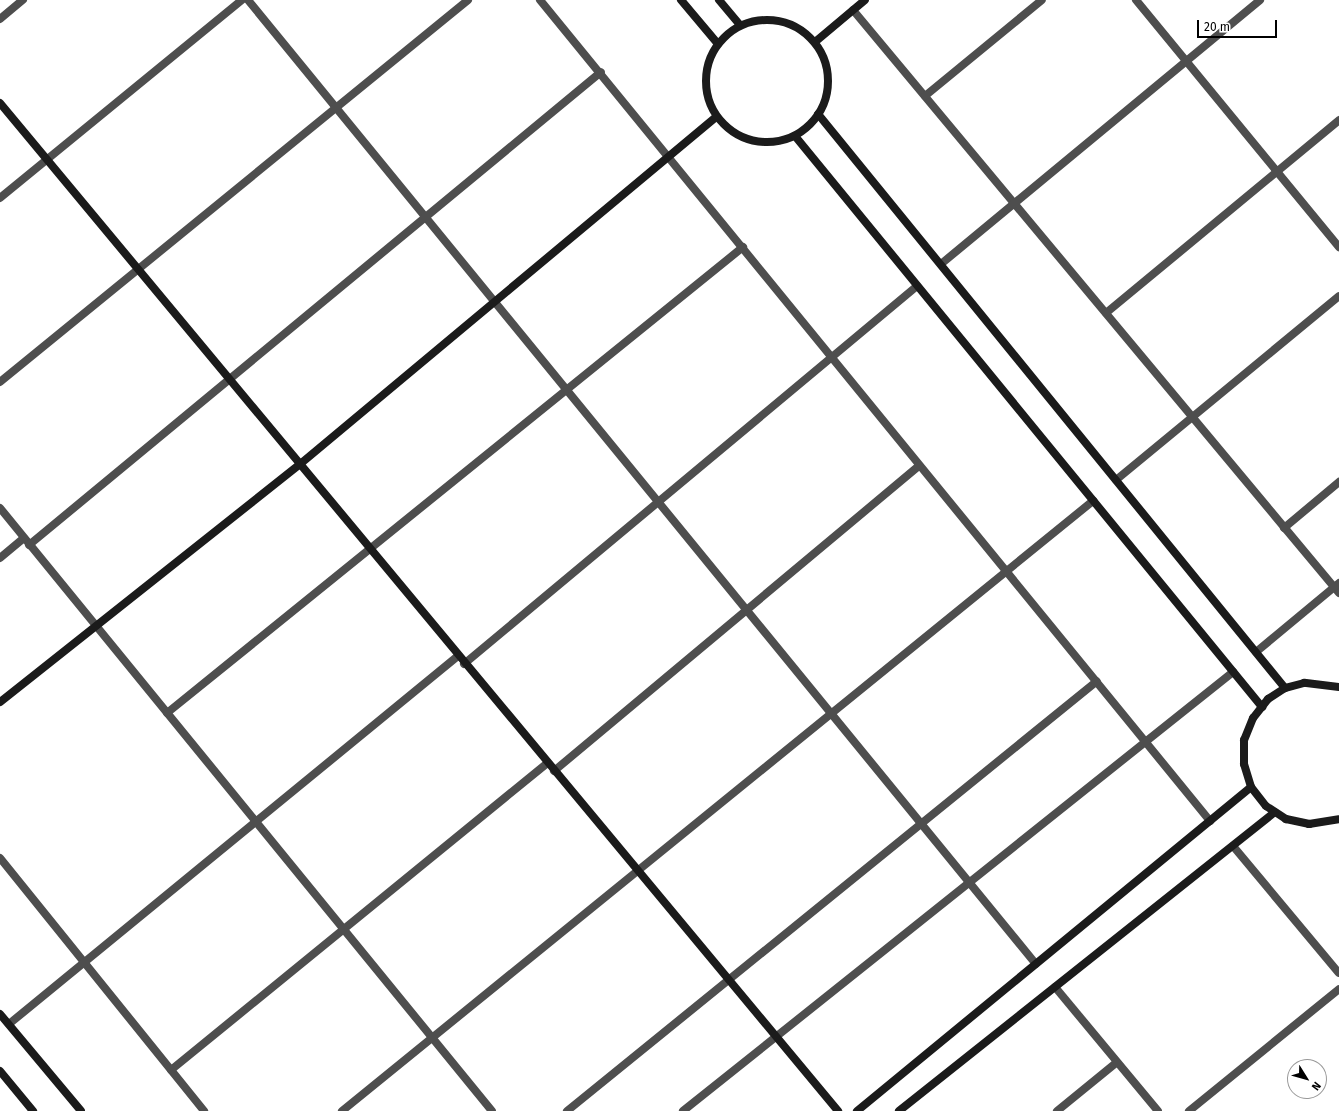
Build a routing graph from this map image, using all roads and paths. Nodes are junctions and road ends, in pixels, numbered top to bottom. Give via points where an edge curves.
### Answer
1 (23, 0) edge
2 (242, 0) edge
3 (248, 0) edge
4 (468, 0) edge
5 (540, 0) edge
6 (681, 0) edge
7 (719, 0) edge
8 (865, 0) edge
9 (1042, 0) edge
10 (1136, 0) edge
11 (1260, 0) edge
12 (853, 10) junction
13 (0, 19) edge
14 (740, 25) junction
15 (815, 42) junction
16 (718, 44) junction
17 (1186, 61) junction
18 (601, 72) junction
19 (925, 96) junction
20 (0, 103) edge
21 (337, 108) junction
22 (818, 114) junction
23 (716, 117) junction
24 (1339, 120) edge
25 (795, 136) junction
26 (670, 156) junction
27 (47, 160) junction
28 (1277, 172) junction
29 (0, 198) edge
30 (1015, 203) junction
31 (427, 216) junction
32 (743, 246) junction
33 (1339, 247) edge
34 (941, 264) junction
35 (138, 270) junction
36 (917, 286) junction
37 (1339, 296) edge
38 (496, 301) junction
39 (1106, 314) junction
40 (832, 357) junction
41 (228, 380) junction
42 (0, 382) edge
43 (568, 389) junction
44 (1192, 417) junction
45 (299, 465) junction
46 (919, 466) junction
47 (1116, 480) junction
48 (1339, 482) edge
49 (659, 501) junction
50 (1093, 501) junction
51 (0, 508) edge
52 (1284, 528) junction
53 (27, 541) junction
54 (369, 550) junction
55 (0, 558) edge
56 (1007, 571) junction
57 (1337, 588) edge
58 (747, 609) junction
59 (96, 626) junction
60 (1256, 652) junction
61 (458, 656) junction
62 (464, 664) junction
63 (1233, 672) junction
64 (1098, 681) junction
65 (1339, 687) edge
66 (1285, 688) junction
67 (0, 702) edge
68 (1262, 707) junction
69 (167, 713) junction
70 (832, 713) junction
71 (1146, 741) junction
72 (548, 763) junction
73 (554, 771) junction
74 (1251, 787) junction
75 (1275, 812) junction
76 (1339, 819) edge
77 (1210, 821) junction
78 (256, 822) junction
79 (922, 824) junction
80 (1233, 846) junction
81 (0, 858) edge
82 (637, 871) junction
83 (968, 881) junction
84 (344, 929) junction
85 (84, 962) junction
86 (1036, 964) junction
87 (1339, 973) edge
88 (729, 981) junction
89 (1055, 987) junction
90 (1339, 989) edge
91 (0, 1014) edge
92 (9, 1024) junction
93 (774, 1035) junction
94 (432, 1038) junction
95 (1117, 1062) junction
96 (171, 1070) junction
97 (0, 1071) edge
98 (33, 1111) edge
99 (81, 1111) edge
100 (204, 1111) edge
101 (342, 1111) edge
102 (492, 1111) edge
103 (567, 1111) edge
104 (683, 1111) edge
105 (838, 1111) edge
106 (858, 1111) edge
107 (899, 1111) edge
108 (1057, 1111) edge
109 (1158, 1111) edge
110 (1189, 1111) edge

1 - 13 street
2 - 27 street
3 - 21 street
4 - 21 street
5 - 18 street
6 - 16 street
7 - 14 street
8 - 12 street
9 - 19 street
10 - 17 street
11 - 17 street
12 - 15 street
12 - 19 street
14 - 15 street via 771,19 787,22
14 - 16 street
15 - 22 street via 824,58 829,84
16 - 23 street via 706,77 706,93
17 - 28 street
17 - 30 street
18 - 26 street
18 - 31 street
19 - 30 street
20 - 27 street
21 - 31 street
21 - 35 street
22 - 25 street
22 - 34 street
23 - 25 street via 733,132 748,139 763,142
23 - 26 street
24 - 28 street
25 - 36 street
26 - 32 street
26 - 38 street
27 - 29 street
27 - 35 street
28 - 33 street
28 - 39 street
30 - 34 street
30 - 39 street
31 - 38 street
31 - 41 street
32 - 40 street
32 - 43 street
34 - 47 street
35 - 41 street
35 - 42 street
36 - 40 street
36 - 50 street
37 - 44 street
38 - 43 street
38 - 45 street
39 - 44 street
40 - 46 street
40 - 49 street
41 - 45 street
41 - 53 street
43 - 49 street
43 - 54 street
44 - 47 street
44 - 52 street
45 - 54 street
45 - 59 street
46 - 56 street
46 - 58 street
47 - 60 street
48 - 52 street
49 - 58 street
49 - 62 street
50 - 56 street
50 - 63 street
51 - 53 street
52 - 57 street
53 - 55 street
53 - 59 street
54 - 61 street
54 - 69 street
56 - 64 street
56 - 70 street
57 - 60 street
58 - 70 street
58 - 73 street
59 - 67 street
59 - 69 street
60 - 66 street
61 - 62 street
61 - 78 street
62 - 72 street
63 - 68 street
63 - 71 street
64 - 71 street
64 - 79 street
65 - 66 street via 1304,683
66 - 68 street
68 - 74 street via 1252,718 1244,740 1244,764
69 - 78 street
70 - 79 street
70 - 82 street
71 - 77 street
71 - 83 street
72 - 73 street
72 - 84 street
73 - 82 street
74 - 75 street
74 - 77 street
75 - 76 street via 1286,819 1309,824
75 - 80 street
77 - 86 street
78 - 84 street
78 - 85 street
79 - 83 street
79 - 88 street
80 - 87 street
80 - 89 street
81 - 85 street
82 - 88 street
82 - 94 street
83 - 86 street
83 - 93 street
84 - 94 street
84 - 96 street
85 - 92 street
85 - 96 street
86 - 106 street
88 - 93 street
88 - 103 street
89 - 95 street
89 - 107 street
90 - 110 street
91 - 92 street
92 - 99 street
93 - 104 street
93 - 105 street
94 - 101 street
94 - 102 street
95 - 108 street
95 - 109 street
96 - 100 street
97 - 98 street

